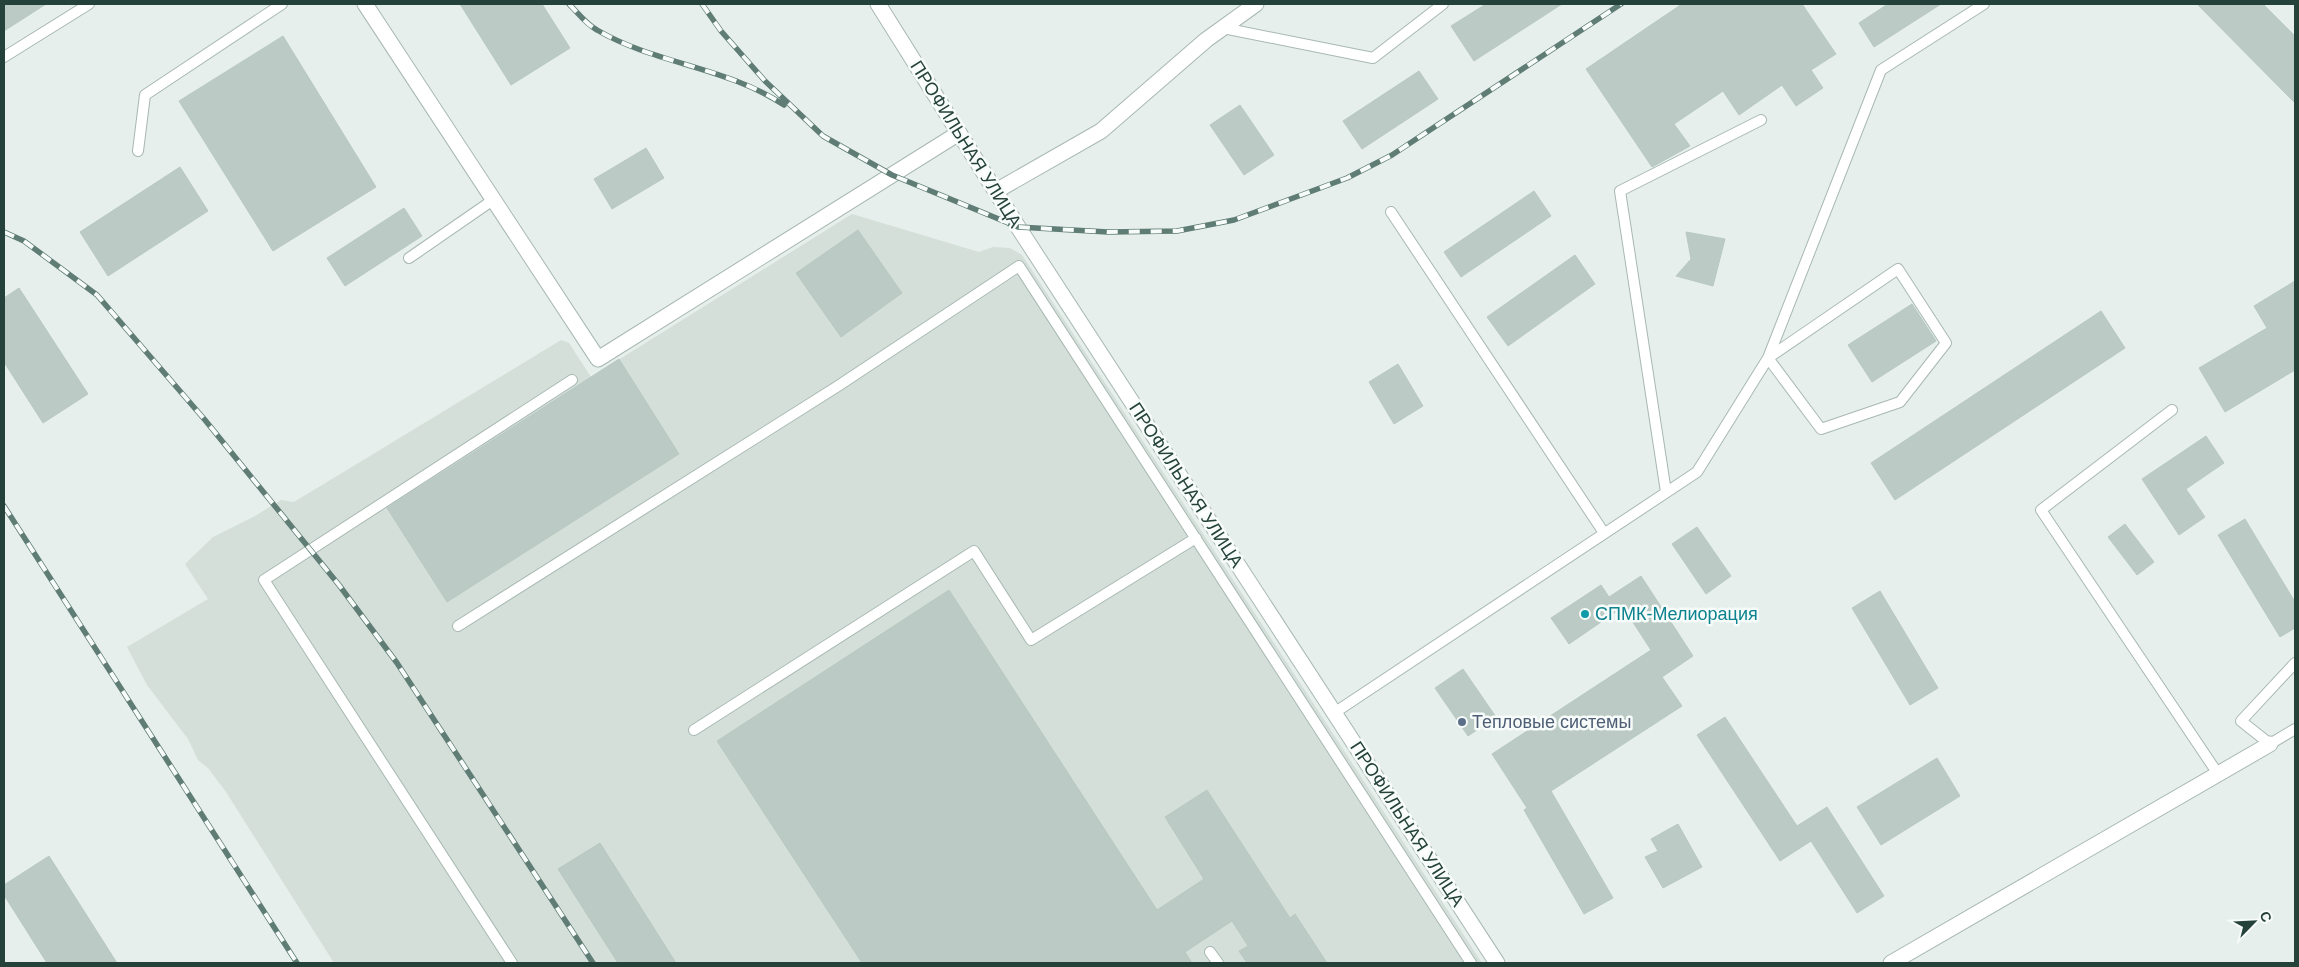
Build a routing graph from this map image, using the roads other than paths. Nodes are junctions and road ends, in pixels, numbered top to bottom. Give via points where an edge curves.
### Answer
1 (88, 4) edge
2 (282, 4) edge
3 (365, 4) edge
4 (878, 4) edge
5 (1256, 4) edge
6 (1443, 4) edge
7 (1984, 4) edge
8 (1223, 28) junction
9 (4, 57) edge
10 (1761, 120) dead end
11 (959, 133) junction
12 (138, 151) dead end
13 (996, 191) junction
14 (493, 200) junction
15 (1390, 212) dead end
16 (409, 258) dead end
17 (1768, 358) junction
18 (572, 380) dead end
19 (2172, 410) dead end
20 (1666, 492) junction
21 (1604, 533) junction
22 (1196, 538) junction
23 (458, 626) dead end
24 (2295, 663) edge
25 (1334, 713) junction
26 (2295, 729) edge
27 (694, 730) dead end
28 (2270, 744) junction
29 (2218, 774) junction
30 (1210, 952) dead end
31 (512, 963) edge
32 (1218, 963) edge
33 (1471, 963) edge
34 (1497, 963) edge
35 (1891, 963) edge

1 - 9 lane
2 - 12 lane via 145,96
3 - 14 street
4 - 11 street, ПРОФИЛЬНАЯ УЛИЦА
5 - 8 street
6 - 8 lane via 1373,58
7 - 17 lane via 1881,70
8 - 13 street via 1101,131
10 - 20 lane via 1620,191
11 - 13 street, ПРОФИЛЬНАЯ УЛИЦА
11 - 14 street via 598,359
13 - 25 street, ПРОФИЛЬНАЯ УЛИЦА
14 - 16 lane
15 - 21 lane
17 - 17 lane via 1898,270 1946,343 1900,402 1821,430
17 - 20 lane via 1697,472
18 - 31 lane via 264,580
19 - 29 lane via 2042,510
20 - 21 lane
21 - 25 lane
22 - 23 lane via 1019,266 838,386
22 - 27 lane via 1031,640 974,551
22 - 33 lane
24 - 28 lane via 2240,721
25 - 34 street, ПРОФИЛЬНАЯ УЛИЦА
26 - 28 lane
28 - 29 street
29 - 35 street
30 - 32 lane

